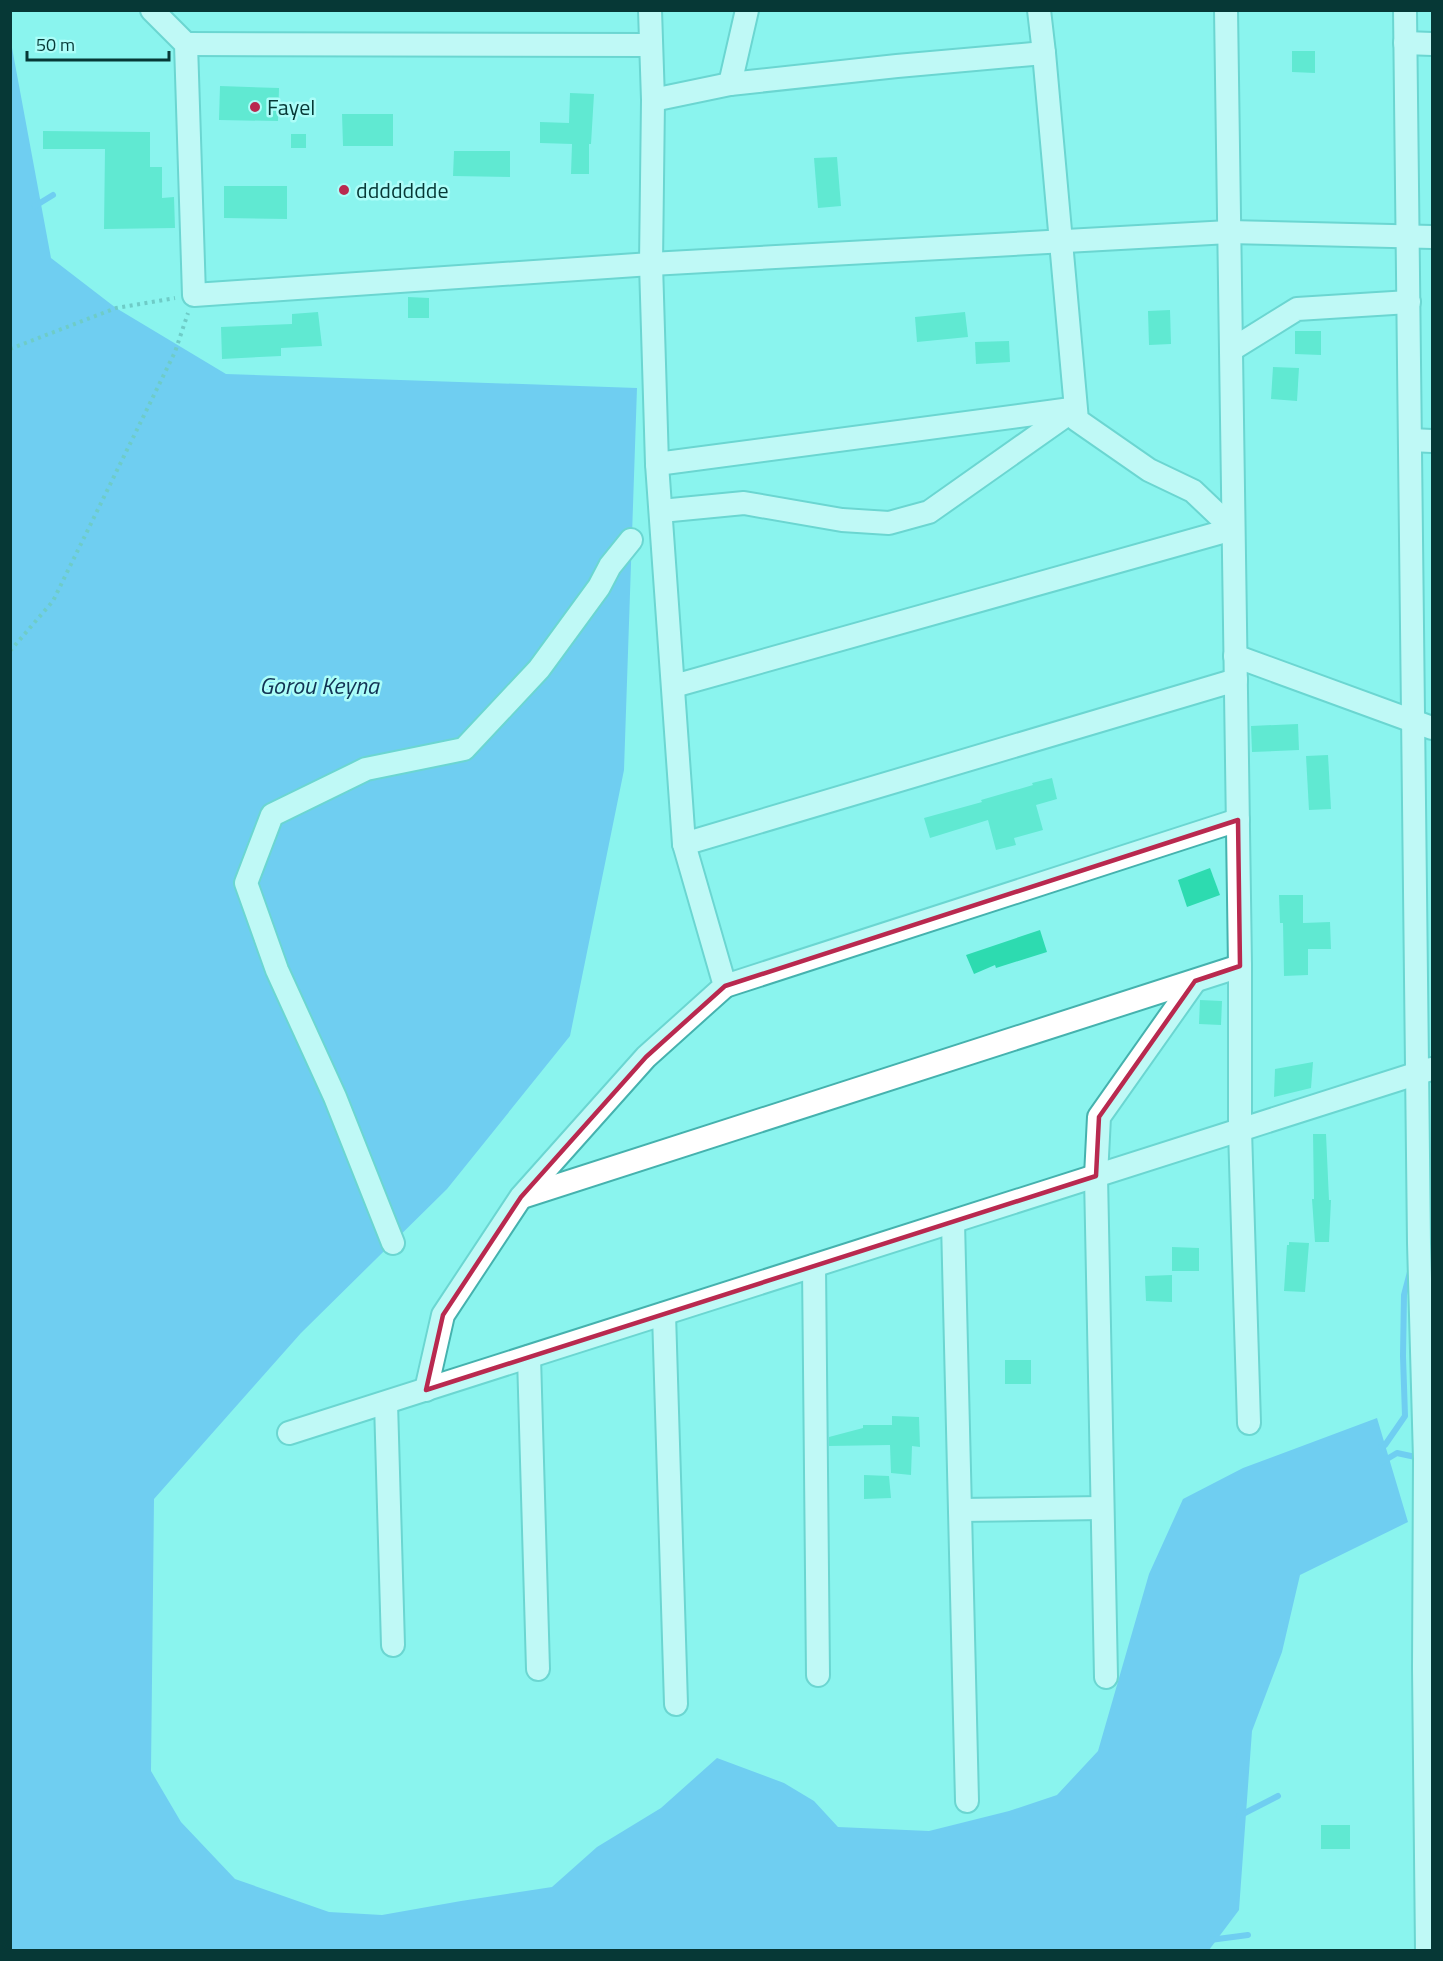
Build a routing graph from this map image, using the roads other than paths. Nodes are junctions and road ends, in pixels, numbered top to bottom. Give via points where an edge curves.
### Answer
1 (152, 10) edge
2 (650, 10) edge
3 (747, 10) edge
4 (1039, 10) edge
5 (1226, 10) edge
6 (1405, 10) edge
7 (1406, 43) junction
8 (186, 44) junction
9 (1432, 44) edge
10 (650, 45) junction
11 (1044, 53) junction
12 (730, 84) junction
13 (653, 100) junction
14 (1229, 232) junction
15 (1408, 236) junction
16 (1432, 237) edge
17 (1060, 242) junction
18 (651, 264) junction
19 (1408, 302) junction
20 (1231, 350) junction
21 (1075, 409) junction
22 (1410, 440) junction
23 (1432, 441) edge
24 (657, 464) junction
25 (661, 511) junction
26 (1233, 529) junction
27 (632, 540) dead end
28 (1422, 610) edge
29 (1235, 656) junction
30 (1236, 680) junction
31 (674, 686) junction
32 (1423, 724) edge
33 (1238, 820) junction
34 (684, 844) junction
35 (1240, 966) junction
36 (1195, 981) junction
37 (725, 986) junction
38 (1425, 1071) edge
39 (1240, 1130) junction
40 (1096, 1176) junction
41 (521, 1197) junction
42 (953, 1222) junction
43 (393, 1243) dead end
44 (814, 1266) junction
45 (664, 1314) junction
46 (529, 1357) junction
47 (426, 1390) junction
48 (386, 1403) junction
49 (1249, 1424) dead end
50 (289, 1433) dead end
51 (1102, 1508) junction
52 (960, 1510) junction
53 (393, 1645) dead end
54 (1428, 1668) edge
55 (538, 1669) dead end
56 (818, 1675) dead end
57 (1106, 1677) dead end
58 (676, 1704) dead end
59 (968, 1801) dead end
60 (1429, 1809) edge
61 (1427, 1950) edge

1 - 8 street
2 - 10 street
3 - 12 street
4 - 11 street
5 - 14 street
6 - 7 street
7 - 9 street
7 - 15 street
8 - 10 street
8 - 18 street via 194,295
10 - 13 street
11 - 12 street
11 - 17 street
12 - 13 street
13 - 18 street
14 - 15 street
14 - 17 street
14 - 20 street
15 - 16 street
15 - 19 street
17 - 18 street
17 - 21 street
18 - 24 street
19 - 20 street via 1297,309
19 - 22 street
20 - 26 street
21 - 24 street
21 - 25 street via 929,512 889,523 842,520 744,503
21 - 26 street via 1077,420 1149,470 1193,491
22 - 23 street
22 - 28 street
24 - 25 street
25 - 31 street
26 - 29 street
26 - 31 street
27 - 43 street via 539,669 464,749 366,769 272,815 246,883 277,970 335,1097
28 - 32 street
29 - 30 street
29 - 32 street
30 - 33 street
30 - 34 street
31 - 34 street
32 - 38 street
33 - 35 street
33 - 37 street
34 - 37 street
35 - 36 street
35 - 39 street
36 - 40 street via 1099,1117
36 - 41 street
37 - 41 street via 646,1057
38 - 39 street
38 - 54 street via 1419,1243
39 - 40 street
39 - 49 street
40 - 42 street
40 - 51 street
41 - 47 street via 443,1315
42 - 44 street
42 - 52 street
44 - 45 street
44 - 56 street
45 - 46 street
45 - 58 street
46 - 47 street
46 - 55 street
47 - 48 street
48 - 50 street
48 - 53 street
51 - 52 street
51 - 57 street
52 - 59 street
54 - 60 street
60 - 61 street

